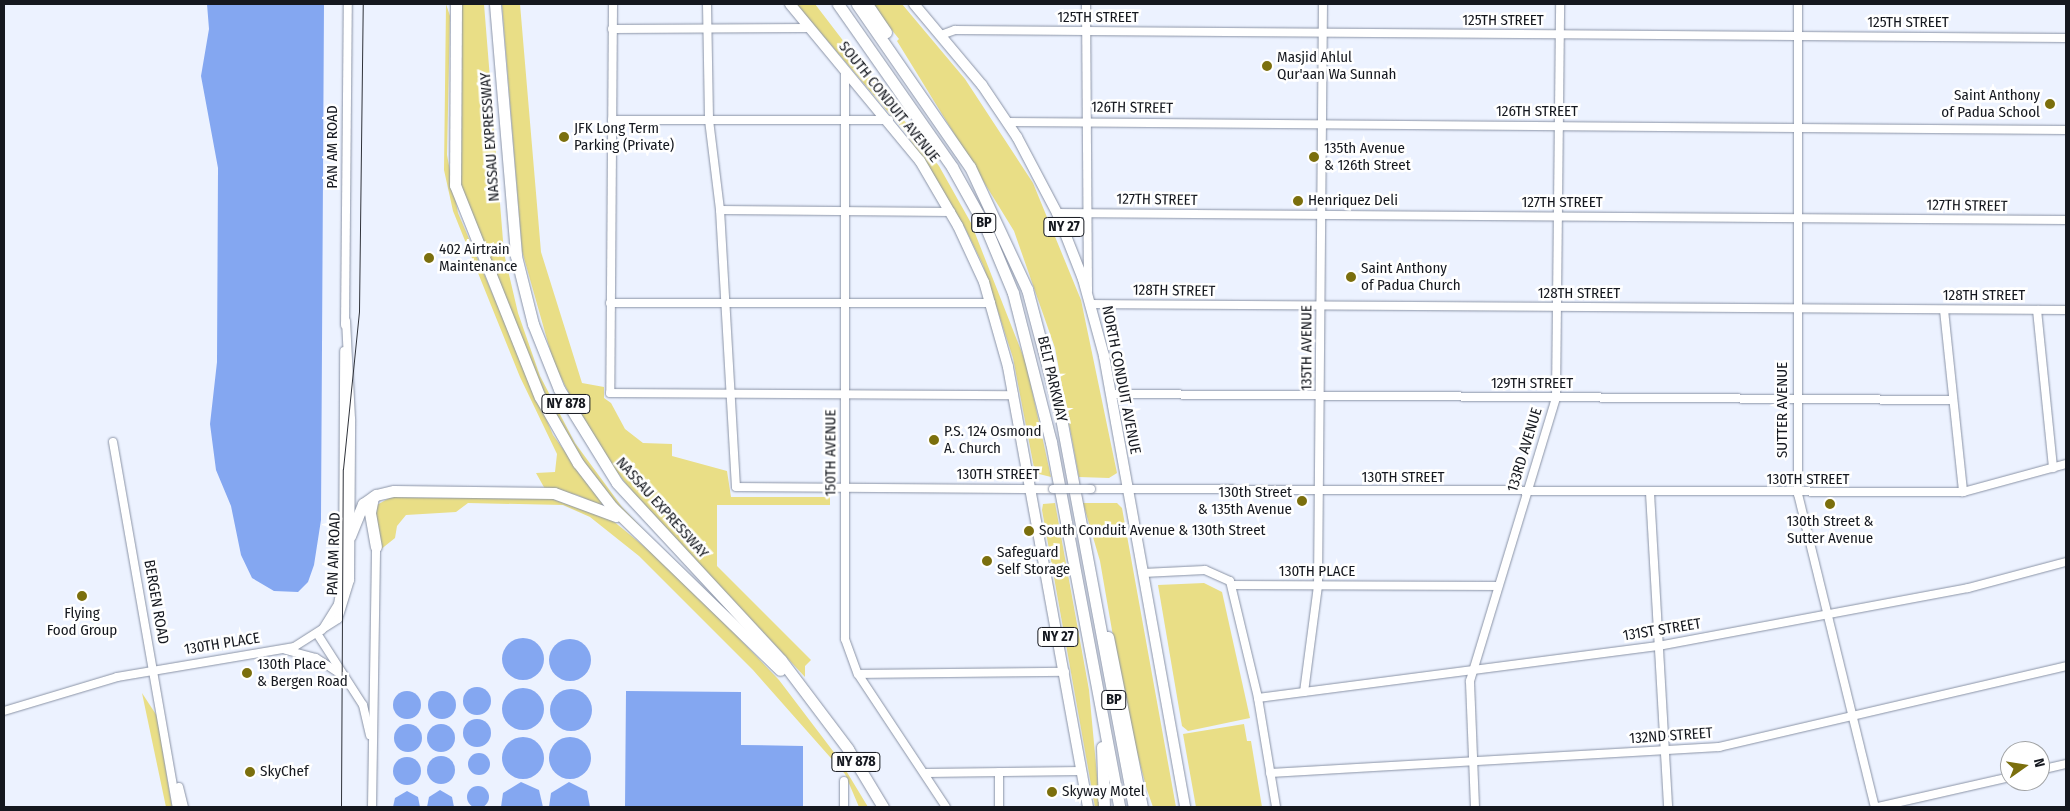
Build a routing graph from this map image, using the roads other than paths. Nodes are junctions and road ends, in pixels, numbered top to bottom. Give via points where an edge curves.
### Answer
1 (348, 4) edge
2 (456, 4) edge
3 (495, 4) edge
4 (612, 4) edge
5 (707, 4) edge
6 (790, 4) edge
7 (838, 4) edge
8 (857, 4) edge
9 (867, 4) edge
10 (914, 4) edge
11 (1086, 4) edge
12 (1323, 4) edge
13 (1560, 4) edge
14 (1798, 4) edge
15 (810, 28) junction
16 (612, 29) junction
17 (708, 30) junction
18 (1086, 32) junction
19 (1323, 33) junction
20 (941, 35) junction
21 (1560, 35) junction
22 (1797, 36) junction
23 (2066, 38) edge
24 (845, 69) junction
25 (921, 92) junction
26 (612, 120) junction
27 (709, 120) junction
28 (846, 120) junction
29 (889, 120) junction
30 (1086, 121) junction
31 (1007, 122) junction
32 (1323, 124) junction
33 (1559, 125) junction
34 (1798, 127) junction
35 (2066, 130) edge
36 (720, 210) junction
37 (848, 211) junction
38 (951, 212) junction
39 (1088, 212) junction
40 (1057, 213) junction
41 (1322, 215) junction
42 (1558, 216) junction
43 (1797, 218) junction
44 (2066, 220) edge
45 (1088, 292) junction
46 (725, 302) junction
47 (847, 302) junction
48 (610, 303) junction
49 (991, 303) junction
50 (1091, 304) junction
51 (1321, 306) junction
52 (1557, 308) junction
53 (1797, 309) junction
54 (1944, 310) junction
55 (2036, 310) junction
56 (2066, 310) edge
57 (346, 321) junction
58 (728, 393) junction
59 (845, 394) junction
60 (1111, 394) junction
61 (1014, 395) junction
62 (1320, 397) junction
63 (1556, 398) junction
64 (1796, 400) junction
65 (1953, 400) junction
66 (113, 442) dead end
67 (2066, 464) edge
68 (2053, 468) junction
69 (845, 488) junction
70 (1031, 489) junction
71 (1128, 489) junction
72 (1320, 491) junction
73 (1527, 492) junction
74 (1963, 492) junction
75 (1650, 493) junction
76 (1798, 494) junction
77 (373, 497) junction
78 (626, 522) junction
79 (350, 536) junction
80 (376, 546) joint
81 (2066, 562) edge
82 (1143, 573) junction
83 (1233, 585) junction
84 (1318, 586) junction
85 (1496, 586) junction
86 (1094, 593) junction
87 (1828, 614) junction
88 (318, 635) junction
89 (1658, 646) junction
90 (281, 649) junction
91 (2066, 666) edge
92 (154, 670) junction
93 (1472, 671) junction
94 (1064, 672) junction
95 (858, 674) junction
96 (345, 678) junction
97 (1304, 692) junction
98 (1099, 698) junction
99 (1258, 698) junction
100 (4, 711) edge
101 (1852, 716) junction
102 (826, 719) junction
103 (372, 750) junction
104 (1664, 751) junction
105 (1473, 762) junction
106 (2066, 764) edge
107 (173, 766) junction
108 (2050, 768) edge
109 (1082, 771) junction
110 (999, 772) junction
111 (926, 773) junction
112 (1270, 774) junction
113 (2000, 779) edge
114 (844, 781) dead end
115 (177, 807) edge
116 (184, 807) edge
117 (372, 807) edge
118 (844, 807) edge
119 (883, 807) edge
120 (946, 807) edge
121 (999, 807) edge
122 (1088, 807) edge
123 (1104, 807) edge
124 (1119, 807) edge
125 (1134, 807) edge
126 (1142, 807) edge
127 (1185, 807) edge
128 (1276, 807) edge
129 (1475, 807) edge
130 (1668, 807) edge
131 (1876, 807) edge

1 - 57 street, PAN AM ROAD
2 - 78 highway via 452,154 461,206 546,410 587,476
3 - 102 highway, NASSAU EXPRESSWAY / NY 878 via 515,249 529,310 553,376 582,432 626,494 781,660
4 - 16 street
5 - 17 street
6 - 15 main road, SOUTH CONDUIT AVENUE / NY 27
7 - 98 highway, BELT PARKWAY / BP via 949,160 1008,280 1046,415
8 - 25 highway, BELT PARKWAY / BP
9 - 25 highway
10 - 20 main road, NORTH CONDUIT AVENUE / NY 27
11 - 18 street
12 - 19 street, 135TH AVENUE
13 - 21 street, 133RD AVENUE
14 - 22 street, SUTTER AVENUE
15 - 17 street
15 - 24 main road, SOUTH CONDUIT AVENUE / NY 27
16 - 17 street
16 - 26 street
17 - 27 street
18 - 19 street, 125TH STREET
18 - 20 street, 125TH STREET via 955,30
18 - 30 street
19 - 21 street, 125TH STREET
19 - 32 street, 135TH AVENUE
20 - 31 main road, NORTH CONDUIT AVENUE / NY 27
21 - 22 street, 125TH STREET
21 - 33 street, 133RD AVENUE
22 - 23 street, 125TH STREET
22 - 34 street, SUTTER AVENUE
24 - 28 street, 150TH AVENUE
24 - 29 main road, SOUTH CONDUIT AVENUE / NY 27
25 - 86 highway, BELT PARKWAY / BP via 984,193 1027,289 1061,418
26 - 27 street
26 - 48 street
27 - 28 street
27 - 36 street
28 - 29 street
28 - 37 street, 150TH AVENUE
29 - 38 main road, SOUTH CONDUIT AVENUE / NY 27
30 - 31 street, 126TH STREET
30 - 32 street, 126TH STREET
30 - 39 street
31 - 40 main road, NORTH CONDUIT AVENUE / NY 27
32 - 33 street, 126TH STREET
32 - 41 street, 135TH AVENUE
33 - 34 street, 126TH STREET
33 - 42 street, 133RD AVENUE
34 - 35 street, 126TH STREET
34 - 43 street, SUTTER AVENUE
36 - 37 street
36 - 46 street
37 - 38 street
37 - 47 street, 150TH AVENUE
38 - 49 main road, SOUTH CONDUIT AVENUE / NY 27
39 - 40 street, 127TH STREET
39 - 41 street, 127TH STREET
39 - 45 street
40 - 45 main road, NORTH CONDUIT AVENUE / NY 27
41 - 42 street, 127TH STREET
41 - 51 street, 135TH AVENUE
42 - 43 street, 127TH STREET
42 - 52 street, 133RD AVENUE
43 - 44 street, 127TH STREET
43 - 53 street, SUTTER AVENUE
45 - 50 main road, NORTH CONDUIT AVENUE / NY 27
46 - 47 street
46 - 48 street
46 - 58 street
47 - 49 street
47 - 59 street, 150TH AVENUE
48 - 58 street via 610,393
49 - 61 main road, SOUTH CONDUIT AVENUE / NY 27
50 - 51 street, 128TH STREET
50 - 60 main road, NORTH CONDUIT AVENUE / NY 27
51 - 52 street, 128TH STREET
51 - 62 street, 135TH AVENUE
52 - 53 street, 128TH STREET
52 - 63 street, 133RD AVENUE
53 - 54 street, 128TH STREET
53 - 64 street, SUTTER AVENUE
54 - 55 street, 128TH STREET
54 - 65 street
55 - 56 street, 128TH STREET
55 - 68 street
57 - 79 street, PAN AM ROAD via 351,419
57 - 88 street, PAN AM ROAD via 342,579 338,604
58 - 59 street
58 - 69 street, 130TH STREET via 736,487
59 - 61 street
59 - 69 street, 150TH AVENUE
60 - 62 street, 129TH STREET
60 - 71 main road, NORTH CONDUIT AVENUE / NY 27
61 - 70 main road, SOUTH CONDUIT AVENUE / NY 27
62 - 63 street, 129TH STREET
62 - 72 street, 135TH AVENUE
63 - 64 street, 129TH STREET
63 - 73 street, 133RD AVENUE
64 - 65 street, 129TH STREET
64 - 76 street, SUTTER AVENUE
65 - 74 street
66 - 92 street, BERGEN ROAD
67 - 68 street, 130TH STREET
68 - 74 street, 130TH STREET
69 - 70 street, 130TH STREET
69 - 95 street, 150TH AVENUE via 845,639
70 - 71 street, 130TH STREET, bridge
70 - 94 main road, SOUTH CONDUIT AVENUE / NY 27
71 - 72 street, 130TH STREET
71 - 82 main road, NORTH CONDUIT AVENUE / NY 27
72 - 73 street, 130TH STREET
72 - 84 street, 135TH AVENUE
73 - 75 street, 130TH STREET
73 - 85 street, 133RD AVENUE
74 - 76 street, 130TH STREET
75 - 76 street, 130TH STREET
75 - 89 street
76 - 87 street, SUTTER AVENUE
77 - 78 highway via 399,491 554,493 585,501
77 - 79 highway via 360,508
77 - 80 highway via 370,512
78 - 102 highway via 722,609
79 - 88 street, PAN AM ROAD via 347,601 338,619
80 - 103 street
81 - 87 street, 131ST STREET via 1968,588
82 - 83 street via 1205,570 1221,574
82 - 127 main road, NORTH CONDUIT AVENUE / NY 27
83 - 84 street, 130TH PLACE
83 - 99 street
84 - 85 street, 130TH PLACE
84 - 97 street, 135TH AVENUE
85 - 93 street, 133RD AVENUE
86 - 125 highway, BELT PARKWAY / BP
86 - 126 highway via 1114,654
87 - 89 street, 131ST STREET
87 - 101 street, SUTTER AVENUE
88 - 90 street, 130TH PLACE
88 - 96 street
89 - 93 street, 131ST STREET
89 - 104 street
90 - 92 street, 130TH PLACE
90 - 96 street via 322,661
91 - 101 street, 132ND STREET
92 - 100 street, 130TH PLACE
92 - 107 street, BERGEN ROAD
93 - 97 street, 131ST STREET
93 - 105 street, 133RD AVENUE
94 - 95 street
94 - 109 main road, SOUTH CONDUIT AVENUE / NY 27
95 - 111 street, 150TH AVENUE
96 - 103 street via 363,705
97 - 99 street, 131ST STREET
98 - 123 highway
98 - 124 highway, BELT PARKWAY / BP
99 - 112 street
101 - 104 street, 132ND STREET via 1719,747
101 - 131 street, SUTTER AVENUE
102 - 119 highway, NASSAU EXPRESSWAY / NY 878
103 - 117 street
104 - 105 street, 132ND STREET
104 - 130 street
105 - 112 street, 132ND STREET
105 - 129 street, 133RD AVENUE
106 - 108 street
107 - 115 street, BERGEN ROAD
107 - 116 street, BERGEN ROAD
109 - 110 street
109 - 122 main road, SOUTH CONDUIT AVENUE / NY 27
110 - 111 street
110 - 121 street
111 - 120 street, 150TH AVENUE
112 - 128 street
113 - 131 street
114 - 118 street

